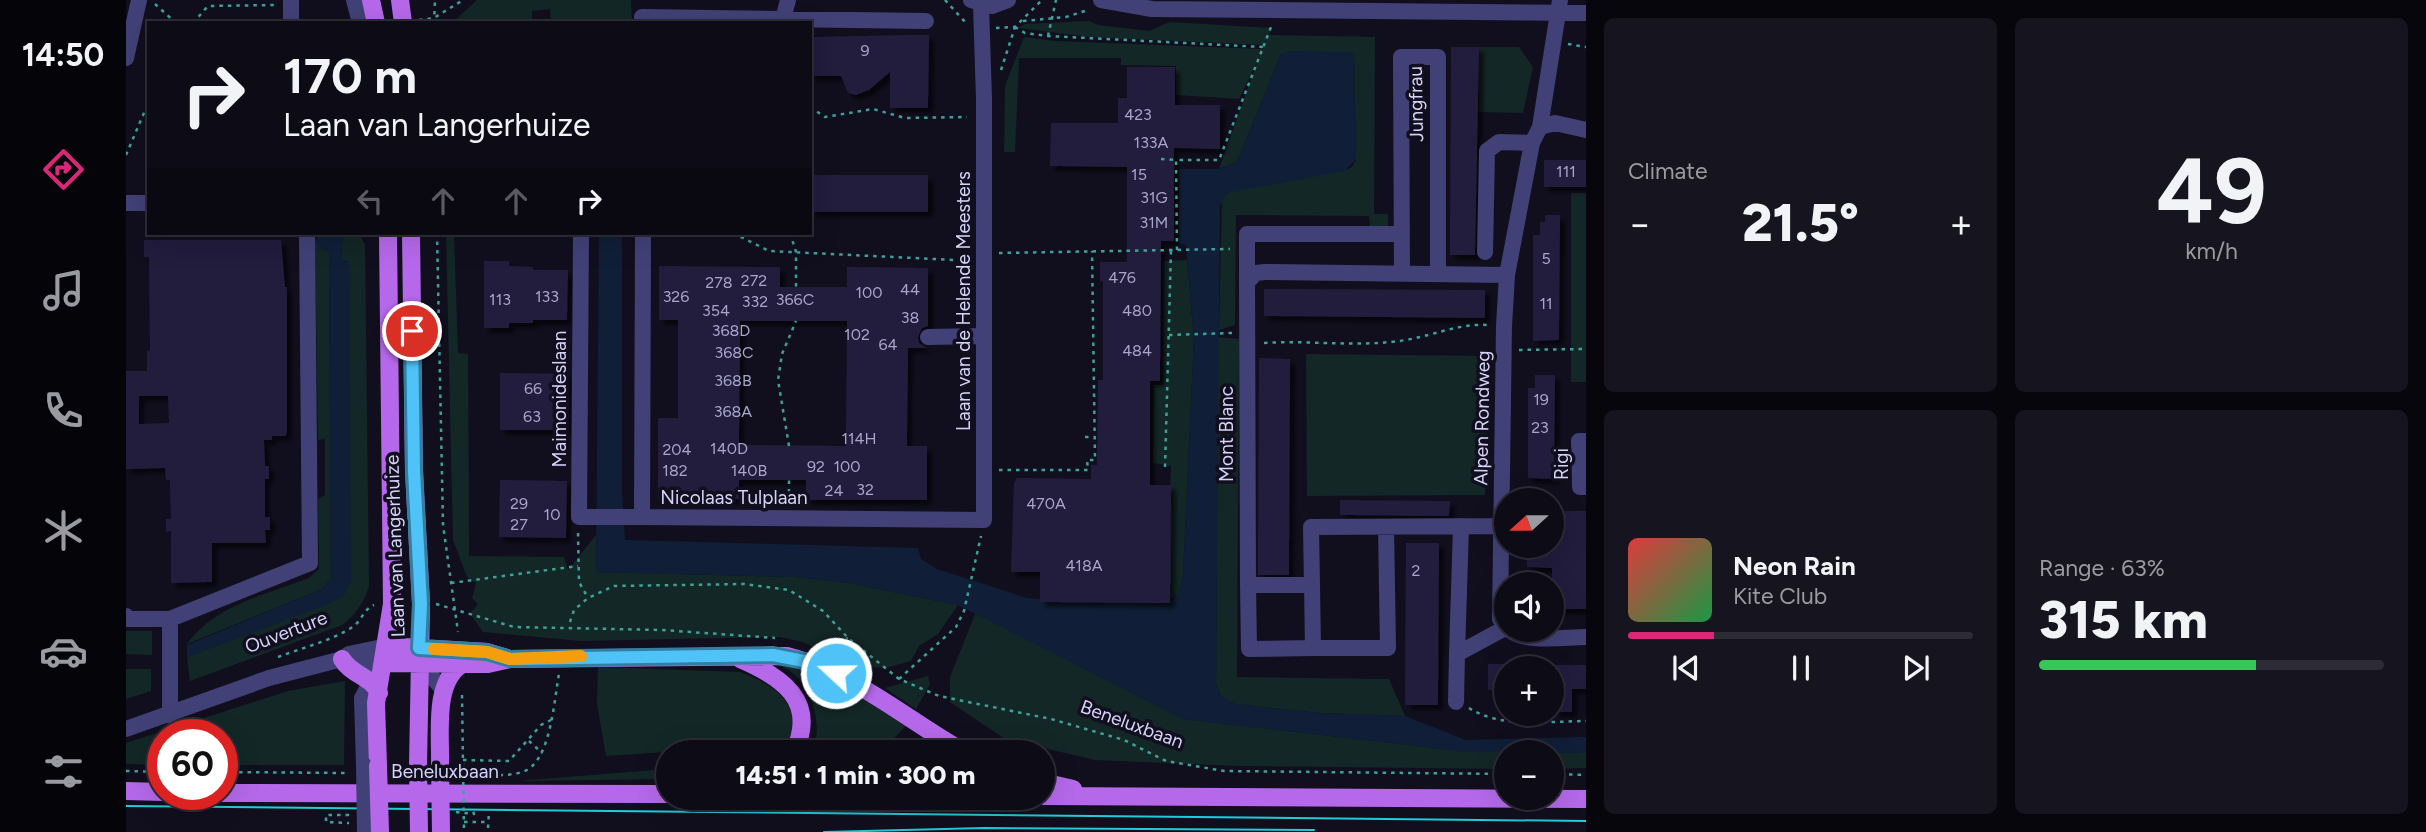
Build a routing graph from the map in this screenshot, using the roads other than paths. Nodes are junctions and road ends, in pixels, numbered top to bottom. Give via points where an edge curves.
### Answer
1 (139, 0) edge
2 (354, 0) edge
3 (371, 0) edge
4 (400, 0) edge
5 (642, 0) edge
6 (788, 0) edge
7 (1008, 0) edge
8 (1106, 1) edge
9 (291, 2) edge
10 (976, 3) edge
11 (1560, 6) edge
12 (1586, 13) edge
13 (783, 19) junction
14 (642, 20) edge
15 (291, 21) edge
16 (359, 21) edge
17 (376, 21) edge
18 (403, 21) edge
19 (926, 22) dead end
20 (126, 58) edge
21 (1540, 127) junction
22 (1586, 130) edge
23 (1532, 143) junction
24 (126, 203) edge
25 (147, 203) edge
26 (1401, 234) junction
27 (307, 235) edge
28 (388, 235) edge
29 (411, 235) edge
30 (581, 235) edge
31 (643, 235) edge
32 (1485, 253) dead end
33 (1402, 273) junction
34 (1438, 274) junction
35 (1507, 275) junction
36 (1247, 282) junction
37 (928, 337) dead end
38 (984, 337) junction
39 (1586, 441) edge
40 (1586, 487) edge
41 (1502, 488) edge
42 (635, 518) junction
43 (984, 520) joint
44 (1461, 526) junction
45 (1494, 526) edge
46 (1387, 527) junction
47 (1248, 585) junction
48 (1312, 585) junction
49 (126, 616) edge
50 (170, 619) junction
51 (1494, 634) edge
52 (1564, 637) edge
53 (1586, 637) edge
54 (1312, 648) junction
55 (386, 654) junction
56 (1457, 654) junction
57 (419, 656) junction
58 (737, 658) junction
59 (342, 659) junction
60 (510, 659) junction
61 (461, 665) junction
62 (375, 687) junction
63 (443, 689) junction
64 (1456, 702) road end
65 (170, 715) junction
66 (126, 729) edge
67 (797, 740) edge
68 (945, 740) edge
69 (371, 766) junction
70 (1055, 785) edge
71 (126, 791) edge
72 (147, 792) edge
73 (238, 793) edge
74 (656, 793) edge
75 (1055, 796) edge
76 (1104, 796) junction
77 (1586, 799) edge
78 (359, 827) edge
79 (380, 832) edge
80 (419, 832) edge
81 (441, 832) edge

1 - 20 street
2 - 16 street
3 - 17 main road
4 - 18 main road
5 - 14 street
6 - 13 street
7 - 10 street via 992,6
8 - 11 street via 1152,9 1277,11
9 - 15 street
10 - 38 street, Laan van de Helende Meesters via 984,29
11 - 12 street
11 - 21 street, Alpen Rondweg
13 - 14 street
13 - 19 street
21 - 22 street via 1555,124
21 - 23 street, Alpen Rondweg
23 - 32 street via 1499,142 1487,151
23 - 35 street, Alpen Rondweg
24 - 25 street
26 - 33 street, Jungfrau
26 - 34 street, Jungfrau via 1401,57 1438,57
26 - 36 street, Mont Blanc via 1247,233
27 - 50 street via 310,563
28 - 55 main road, Laan van Langerhuize via 392,604
29 - 57 main road, Laan van Langerhuize
30 - 42 street, Maimonideslaan via 586,517
31 - 42 street, Nicolaas Tulplaan
33 - 34 street
33 - 36 street via 1265,272
34 - 35 street
35 - 41 street, Alpen Rondweg
36 - 47 street, Mont Blanc
37 - 38 street
38 - 43 street, Laan van de Helende Meesters
39 - 40 street, Rigi via 1579,441 1580,487
42 - 43 street, Nicolaas Tulplaan
44 - 45 street
44 - 46 street
44 - 56 street
46 - 48 street via 1311,527
46 - 54 street, Mont Blanc via 1388,648
47 - 48 street
47 - 54 street, Mont Blanc via 1249,649
48 - 54 street
49 - 50 street
50 - 65 street
51 - 56 street
52 - 53 street
55 - 57 main road
55 - 59 street, Ouverture via 354,663
55 - 62 main road, Laan van Langerhuize
56 - 64 street
57 - 60 main road via 487,652
57 - 61 main road
57 - 63 street
57 - 80 main road, Laan van Langerhuize, bridge
58 - 60 main road
58 - 67 main road via 775,677 797,700 801,715
58 - 68 main road via 787,656 819,664
59 - 62 main road via 348,670
59 - 65 street, Ouverture via 269,678
60 - 61 main road
61 - 63 main road via 449,675
62 - 69 main road, Laan van Langerhuize
63 - 81 main road, bridge
65 - 66 street, Ouverture
69 - 78 street, bridge
69 - 79 main road, Laan van Langerhuize, bridge
70 - 76 main road
71 - 72 main road
73 - 74 main road, Beneluxbaan
75 - 76 main road
76 - 77 main road

